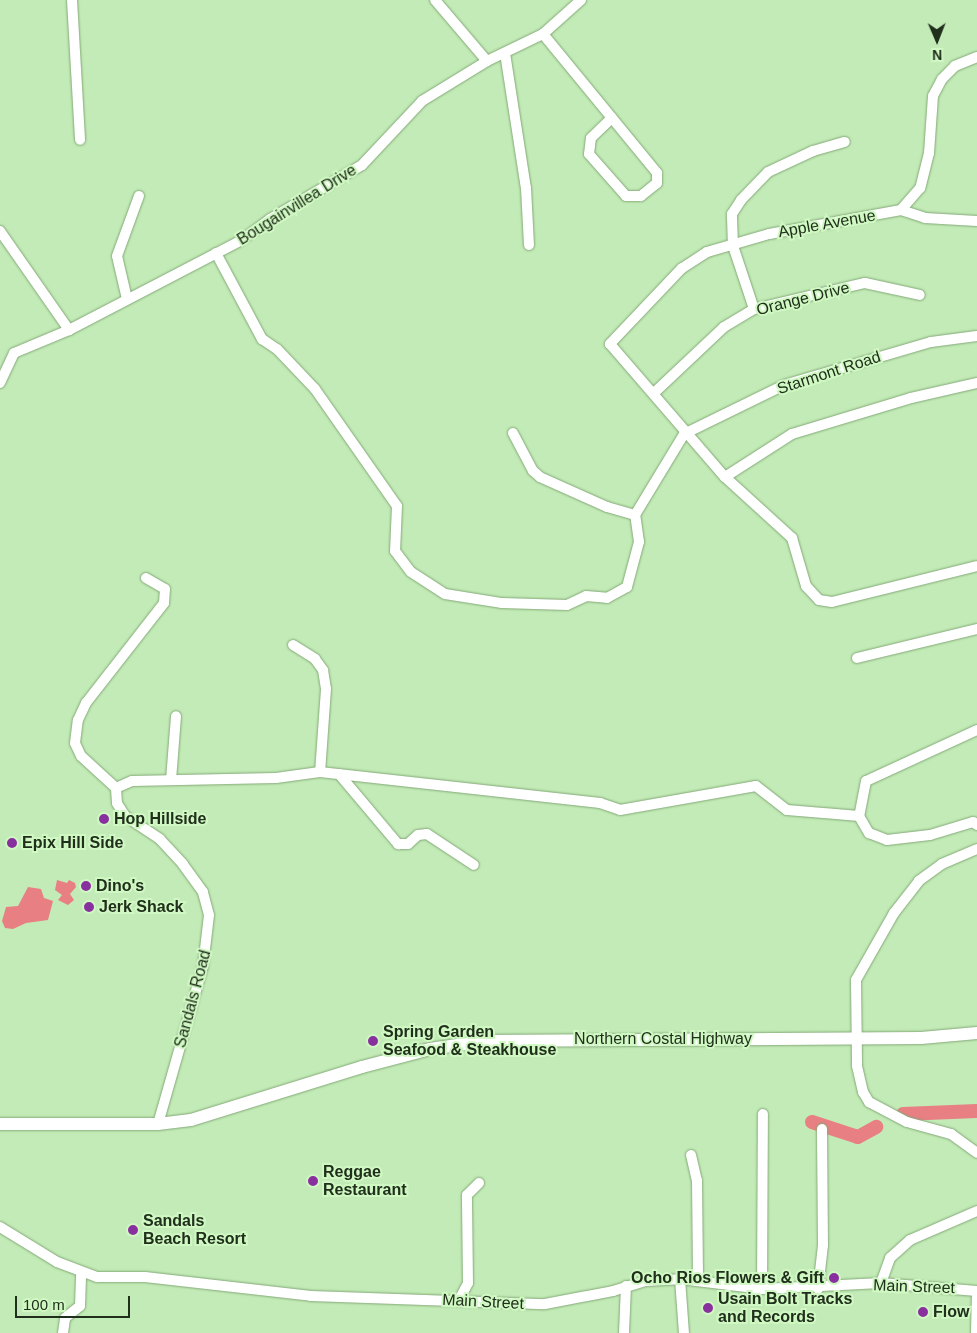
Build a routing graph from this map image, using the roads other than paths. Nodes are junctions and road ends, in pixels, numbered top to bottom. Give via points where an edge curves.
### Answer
1 (72, 0) edge
2 (435, 0) edge
3 (581, 0) edge
4 (543, 34) junction
5 (505, 53) junction
6 (975, 60) edge
7 (486, 61) junction
8 (612, 118) junction
9 (80, 140) dead end
10 (845, 142) dead end
11 (139, 196) dead end
12 (901, 210) junction
13 (977, 222) edge
14 (0, 230) edge
15 (529, 245) dead end
16 (733, 246) junction
17 (216, 253) junction
18 (920, 295) dead end
19 (126, 299) junction
20 (754, 309) junction
21 (69, 330) junction
22 (977, 336) edge
23 (0, 383) edge
24 (977, 383) edge
25 (654, 393) junction
26 (512, 433) dead end
27 (688, 433) junction
28 (725, 477) junction
29 (635, 515) junction
30 (977, 566) edge
31 (146, 578) dead end
32 (977, 629) edge
33 (293, 645) dead end
34 (857, 658) dead end
35 (176, 716) dead end
36 (977, 730) edge
37 (320, 772) junction
38 (339, 774) junction
39 (171, 780) junction
40 (116, 788) junction
41 (859, 816) junction
42 (977, 825) edge
43 (977, 849) edge
44 (474, 865) dead end
45 (977, 1033) edge
46 (857, 1038) junction
47 (763, 1114) dead end
48 (0, 1124) edge
49 (158, 1124) junction
50 (822, 1129) dead end
51 (977, 1153) edge
52 (691, 1155) dead end
53 (479, 1183) dead end
54 (977, 1211) edge
55 (0, 1226) edge
56 (81, 1274) junction
57 (680, 1279) junction
58 (698, 1280) junction
59 (881, 1284) junction
60 (626, 1286) junction
61 (818, 1289) junction
62 (762, 1290) junction
63 (977, 1291) edge
64 (459, 1300) junction
65 (63, 1333) edge
66 (624, 1333) edge
67 (684, 1333) edge
68 (976, 1333) edge

1 - 9 street
2 - 7 street
3 - 4 street, Bougainvillea Drive
4 - 5 street, Bougainvillea Drive
4 - 8 street
5 - 7 street, Bougainvillea Drive
5 - 15 street via 526,188
6 - 12 street via 955,66 942,79 933,96 929,154 923,179 920,188
7 - 17 street, Bougainvillea Drive via 422,101 362,165
8 - 8 street via 657,173 656,183 641,196 631,198 622,192 589,154 591,138
10 - 16 street via 768,172 732,214
11 - 19 street via 117,256
12 - 13 street via 925,218
12 - 16 street, Apple Avenue via 872,218 769,234
14 - 21 street
16 - 20 street
16 - 25 street, Apple Avenue via 707,252 682,268 610,344
17 - 19 street, Bougainvillea Drive
17 - 29 street via 262,339 277,349 315,389 397,506 395,551 427,584 445,594 502,603 567,604 586,596 607,598 627,587 634,567 639,542
18 - 20 street, Orange Drive via 865,283
19 - 21 street, Bougainvillea Drive
20 - 25 street, Orange Drive via 724,327
21 - 23 street, Bougainvillea Drive via 14,352
22 - 27 street, Starmont Road via 931,342 784,385
24 - 28 street via 911,398 792,434
25 - 27 street
26 - 29 street via 533,472 540,477 606,507
27 - 28 street
27 - 29 street via 669,455
28 - 30 street via 792,538 806,586 819,600 832,602
31 - 40 street via 165,590 164,603 86,702 78,720 74,743 81,756
32 - 34 street
33 - 37 street via 315,659 323,670 326,689
35 - 39 street
36 - 41 street via 866,781
37 - 38 street
37 - 39 street via 276,778
38 - 41 street via 600,803 620,810 756,786 787,810
38 - 44 street via 398,844 408,844 418,835 426,834
39 - 40 street via 132,781
40 - 49 street, Sandals Road via 117,803 125,816 160,839 183,864 203,892 208,915 203,966
41 - 42 street via 868,833 887,840 930,835 973,822
43 - 46 street via 942,864 919,881 894,913 856,980
45 - 46 main road, Northern Costal Highway
46 - 49 main road, Northern Costal Highway via 577,1039 456,1044 362,1067 216,1114
46 - 51 street via 859,1079 869,1102 908,1122 951,1134
47 - 62 street
48 - 49 main road, Northern Costal Highway
50 - 61 street via 823,1245
52 - 58 street via 697,1180
53 - 64 street via 467,1195 468,1283
54 - 59 street via 910,1240 890,1258
55 - 56 street, Main Street
56 - 64 street, Main Street via 146,1277 311,1296
56 - 65 street via 80,1306 64,1318
57 - 58 street, Main Street
57 - 60 street, Main Street
57 - 67 street
58 - 62 street, Main Street
59 - 61 street, Main Street
59 - 63 street, Main Street
60 - 64 street, Main Street via 546,1304
60 - 66 street
61 - 62 street, Main Street
63 - 68 street

